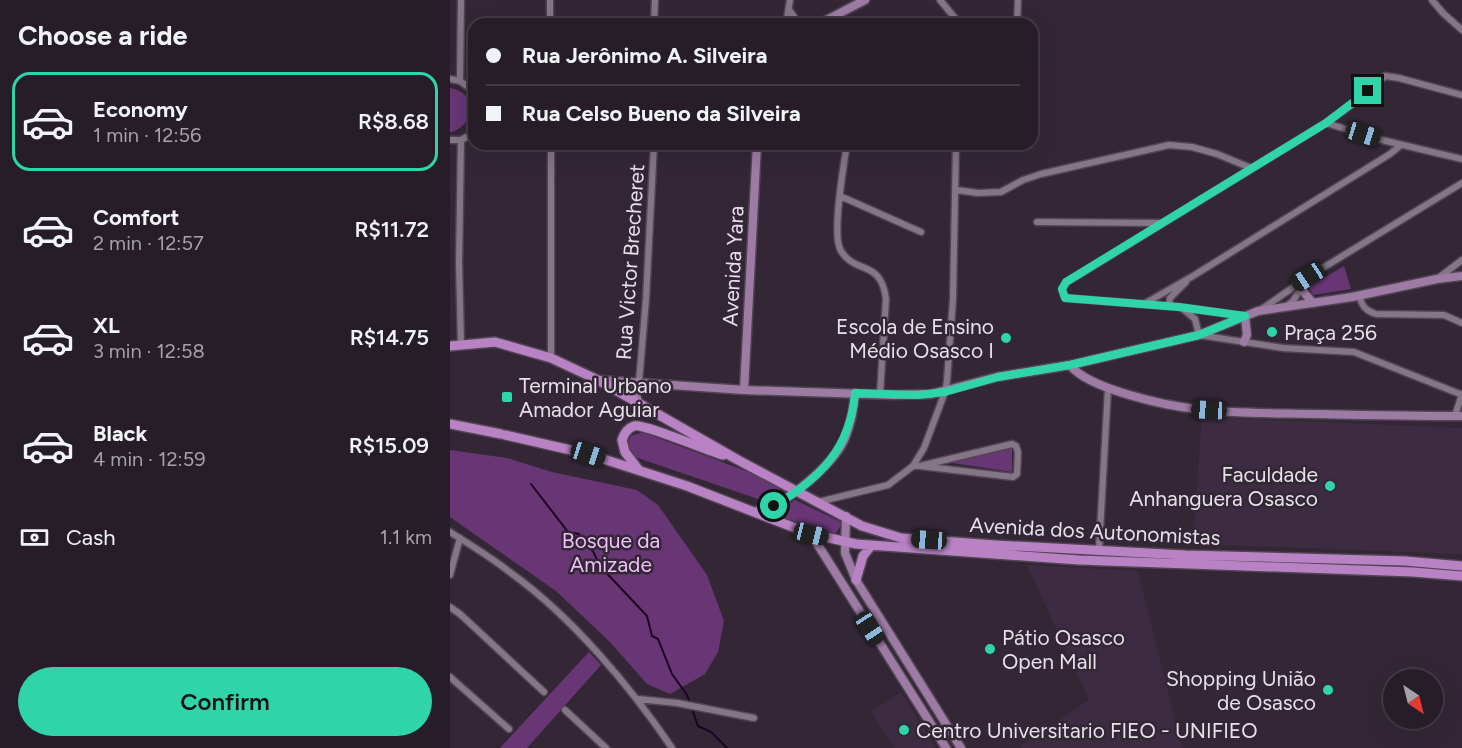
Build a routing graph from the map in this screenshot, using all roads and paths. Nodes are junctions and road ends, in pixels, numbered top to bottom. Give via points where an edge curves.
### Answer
1 (461, 0) edge
2 (550, 0) edge
3 (655, 0) edge
4 (790, 0) edge
5 (864, 0) edge
6 (940, 0) edge
7 (1012, 0) edge
8 (1432, 0) edge
9 (1018, 3) edge
10 (790, 11) junction
11 (550, 18) edge
12 (654, 18) edge
13 (788, 18) edge
14 (795, 18) edge
15 (830, 18) edge
16 (955, 18) edge
17 (1017, 18) edge
18 (1462, 30) edge
19 (450, 79) edge
20 (460, 81) junction
21 (468, 87) edge
22 (1462, 95) edge
23 (1326, 123) junction
24 (468, 136) edge
25 (450, 140) edge
26 (460, 140) junction
27 (1401, 145) junction
28 (551, 150) edge
29 (654, 150) edge
30 (757, 150) edge
31 (846, 150) edge
32 (956, 150) edge
33 (1462, 159) edge
34 (1251, 168) junction
35 (1462, 183) edge
36 (956, 190) junction
37 (840, 196) junction
38 (1037, 222) dead end
39 (1161, 223) junction
40 (921, 232) dead end
41 (1462, 260) edge
42 (1193, 276) junction
43 (1462, 276) edge
44 (1308, 277) junction
45 (1437, 279) junction
46 (1301, 289) junction
47 (1360, 296) junction
48 (1313, 303) junction
49 (1143, 304) junction
50 (1169, 306) junction
51 (1179, 307) junction
52 (1280, 309) junction
53 (1208, 310) junction
54 (1258, 311) junction
55 (1245, 316) junction
56 (1195, 319) junction
57 (1462, 323) edge
58 (1199, 335) junction
59 (1244, 342) junction
60 (461, 344) junction
61 (450, 346) edge
62 (551, 358) junction
63 (1070, 365) junction
64 (598, 380) junction
65 (639, 382) junction
66 (1108, 388) junction
67 (744, 390) junction
68 (945, 392) junction
69 (855, 393) junction
70 (880, 394) junction
71 (1461, 396) edge
72 (638, 402) junction
73 (1458, 416) edge
74 (450, 424) edge
75 (738, 460) junction
76 (917, 466) junction
77 (640, 471) junction
78 (796, 490) junction
79 (818, 502) junction
80 (754, 512) junction
81 (846, 516) junction
82 (450, 532) edge
83 (811, 534) junction
84 (460, 538) junction
85 (844, 541) junction
86 (871, 546) junction
87 (1099, 550) junction
88 (1462, 566) edge
89 (450, 575) edge
90 (1462, 576) edge
91 (856, 580) junction
92 (450, 607) edge
93 (882, 621) junction
94 (870, 628) junction
95 (450, 677) edge
96 (544, 692) dead end
97 (638, 699) junction
98 (565, 710) dead end
99 (754, 718) dead end
100 (509, 729) dead end
101 (606, 748) edge
102 (672, 748) edge
103 (946, 748) edge
104 (962, 748) edge

1 - 20 street
2 - 11 street
3 - 12 street
4 - 10 street
5 - 15 street
6 - 16 street
7 - 9 street
8 - 18 street
9 - 17 street
10 - 13 street
10 - 14 street
19 - 20 street
20 - 21 street
22 - 23 street via 1390,76
23 - 27 street
23 - 34 street
24 - 26 street
25 - 26 street
26 - 60 street
27 - 33 street
27 - 42 street
28 - 62 street
29 - 65 street, Rua Victor Brecheret
30 - 67 street, Avenida Yara
31 - 37 street
32 - 36 street
34 - 36 street via 1202,150 1169,145 1041,174 1001,192
34 - 39 street
35 - 44 street
36 - 68 street via 951,338
37 - 40 street
37 - 70 street via 839,248 847,258 878,276 884,286
38 - 39 street
39 - 49 street via 1066,282 1062,289 1065,298
41 - 45 street
42 - 49 street
42 - 50 street via 1174,293
43 - 45 street
44 - 46 street
44 - 54 street
45 - 47 street
46 - 48 street
46 - 52 street via 1293,301
47 - 48 street
47 - 57 street via 1361,303 1376,314 1444,315
48 - 52 street
49 - 50 street
50 - 51 street
51 - 53 street
51 - 56 street
52 - 54 street
53 - 55 street
53 - 56 street
54 - 55 street
55 - 58 street
55 - 59 street
56 - 58 street
58 - 59 street
58 - 63 street
59 - 71 street via 1354,352
60 - 61 main road, Avenida dos Autonomistas
60 - 62 main road, Avenida dos Autonomistas via 495,342
62 - 64 main road, Avenida dos Autonomistas
63 - 66 street via 1080,375
63 - 68 street via 1006,375
64 - 65 street
64 - 72 main road, Avenida dos Autonomistas
65 - 67 street
65 - 72 street via 635,391
66 - 73 street via 1197,409
66 - 87 street
67 - 69 street
68 - 70 street
68 - 76 street
69 - 70 street
69 - 78 street via 851,420 837,452
71 - 73 street
72 - 75 main road, Avenida dos Autonomistas
74 - 77 main road, Avenida dos Autonomistas via 588,454
75 - 77 main road via 636,425 621,440
75 - 78 main road, Avenida dos Autonomistas
76 - 76 street via 1012,477 1017,474 1018,452 1012,444
76 - 79 street via 888,485
77 - 80 main road, Avenida dos Autonomistas
78 - 79 main road, Avenida dos Autonomistas
78 - 80 street via 774,506
79 - 81 main road, Avenida dos Autonomistas
80 - 83 main road, Avenida dos Autonomistas
81 - 85 street
81 - 87 main road, Avenida dos Autonomistas via 862,526 901,538
82 - 84 street
83 - 85 main road, Avenida dos Autonomistas
83 - 94 street
84 - 89 street
84 - 97 street via 532,589
85 - 86 main road, Avenida dos Autonomistas
85 - 91 street
86 - 90 main road, Avenida dos Autonomistas via 1079,560
86 - 91 main road via 863,556
87 - 88 main road, Avenida dos Autonomistas
91 - 93 street
92 - 96 street
93 - 94 street
93 - 104 street
94 - 103 street
95 - 100 street
97 - 99 street
97 - 102 street
98 - 101 street

